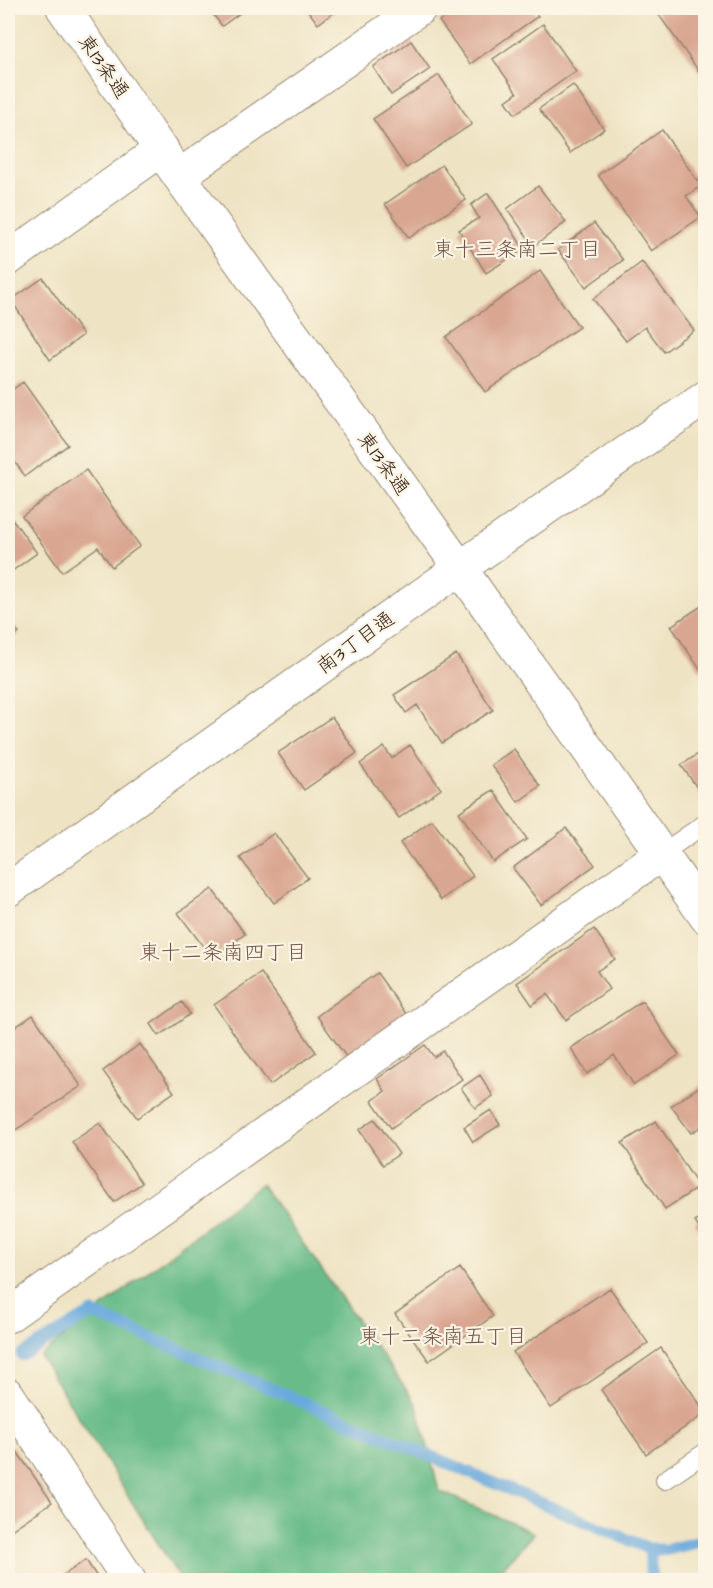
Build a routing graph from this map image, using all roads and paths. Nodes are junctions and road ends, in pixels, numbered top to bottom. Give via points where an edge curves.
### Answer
1 (63, 8) edge
2 (420, 8) edge
3 (162, 148) junction
4 (180, 176) junction
5 (8, 259) edge
6 (705, 396) edge
7 (460, 568) junction
8 (705, 823) edge
9 (661, 854) junction
10 (8, 890) edge
11 (705, 917) edge
12 (8, 1316) edge
13 (8, 1395) edge
14 (705, 1452) edge
15 (665, 1480) dead end
16 (129, 1581) edge

1 - 3 street, 東13条通
2 - 4 street
3 - 4 street, 東13条通
3 - 5 street
4 - 7 street, 東13条通
6 - 7 street, 南3丁目通
7 - 9 street, 東13条通
7 - 10 street, 南3丁目通
8 - 9 lane
9 - 11 street, 東13条通
9 - 12 street
13 - 16 street
14 - 15 lane

